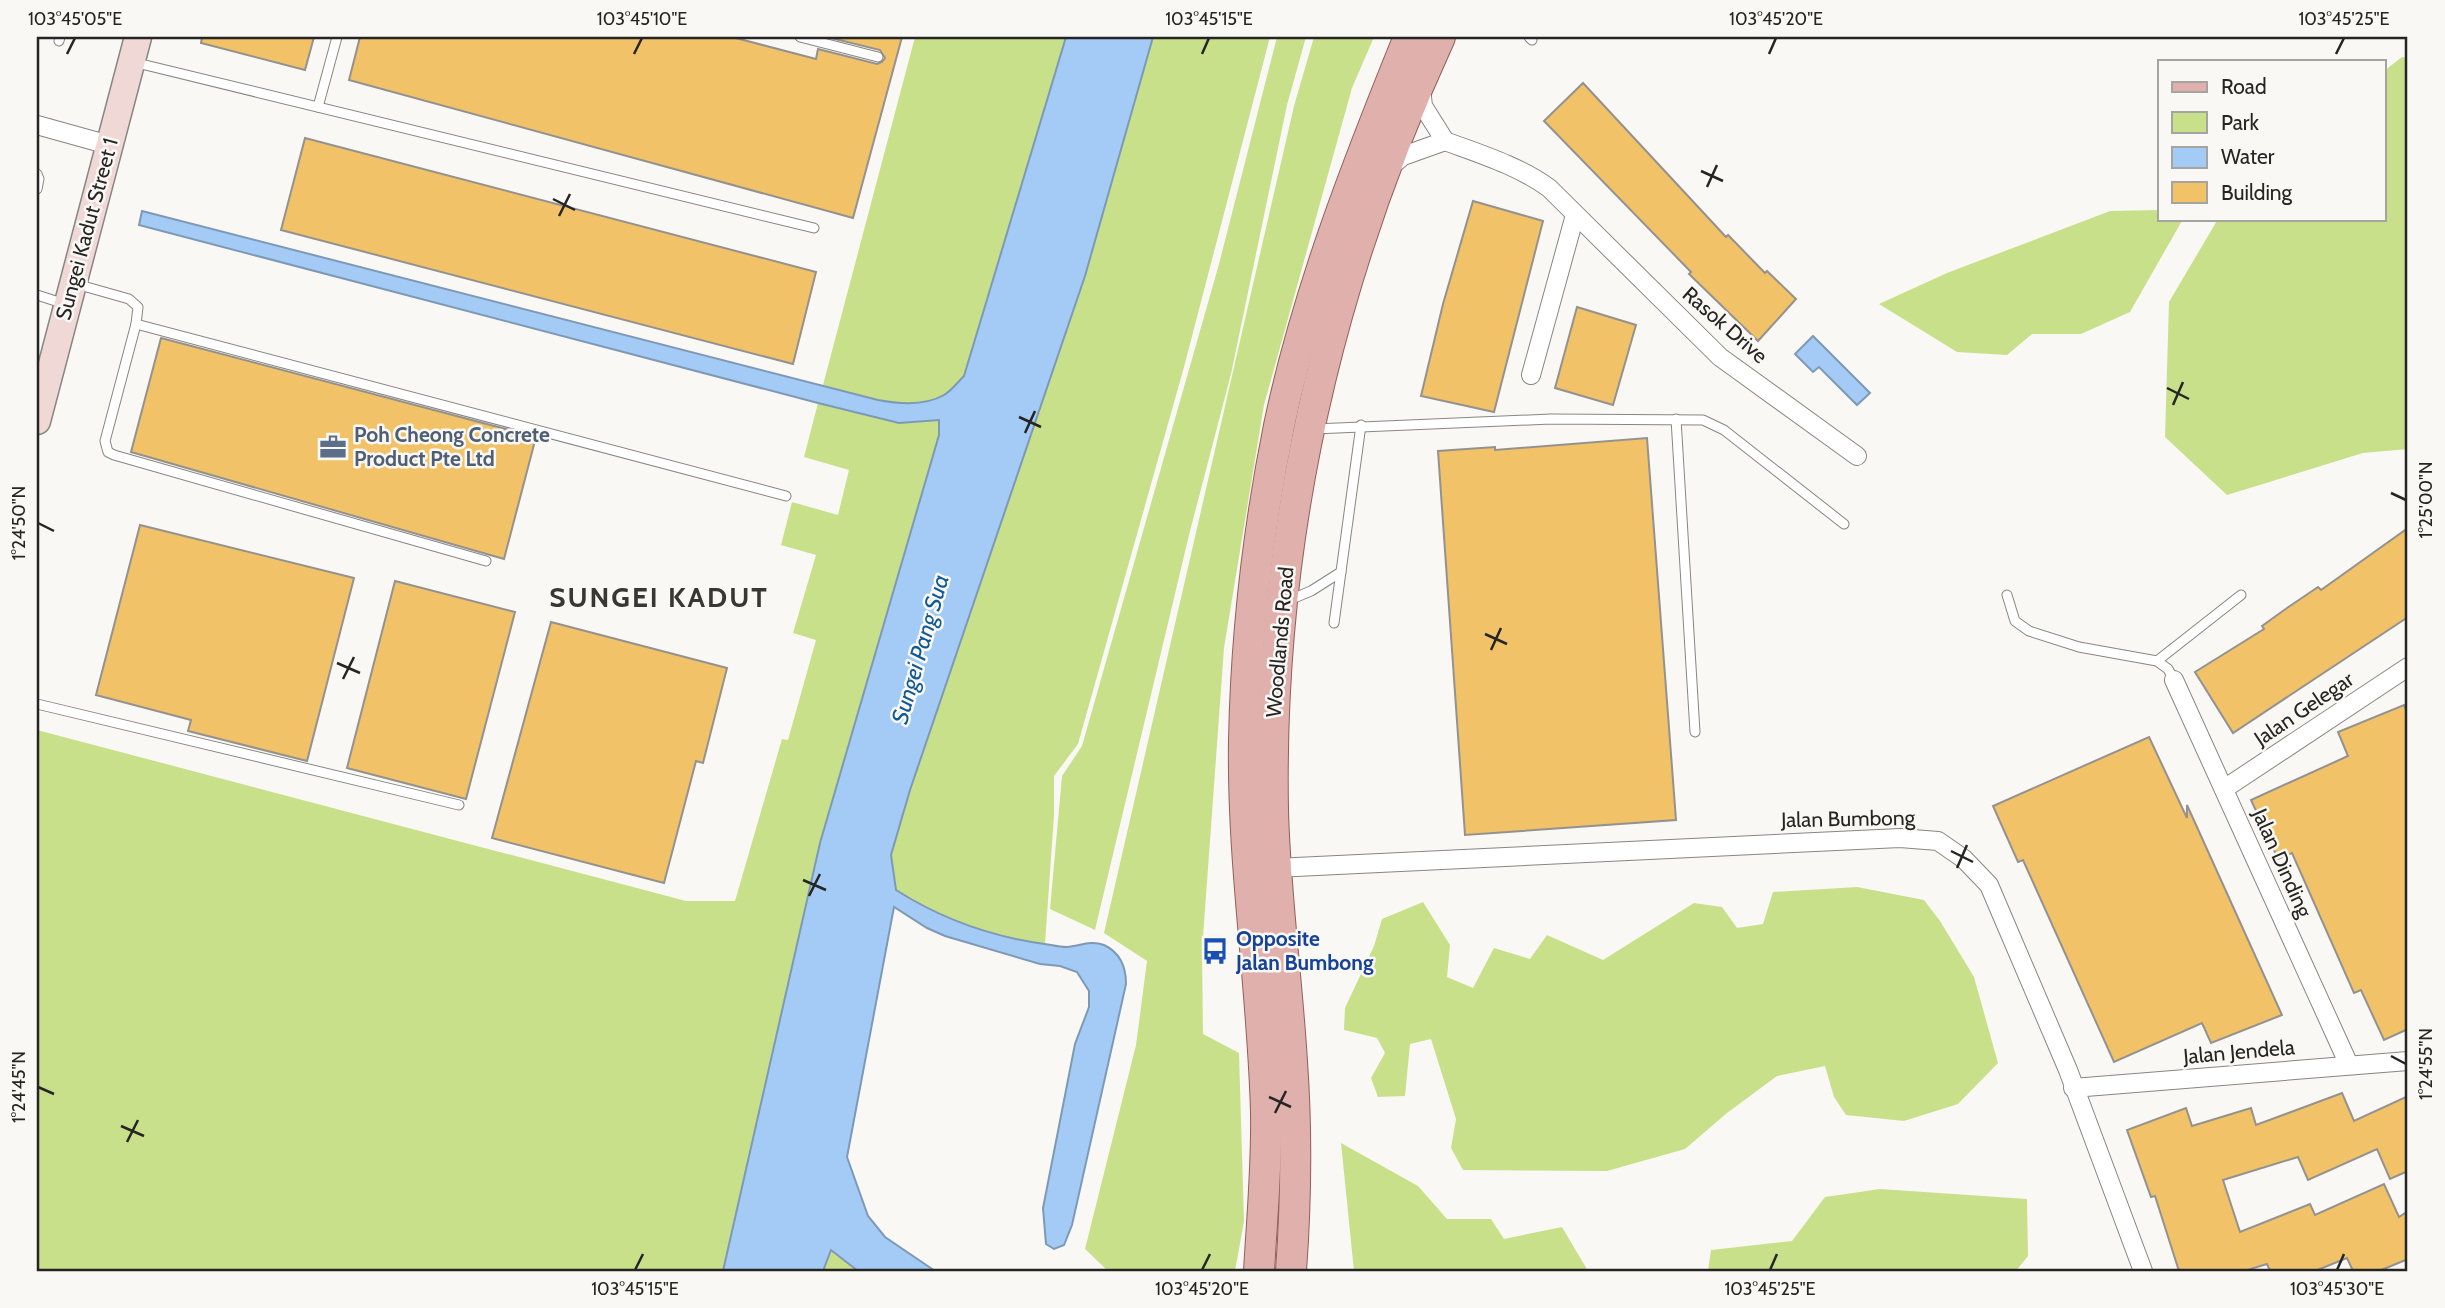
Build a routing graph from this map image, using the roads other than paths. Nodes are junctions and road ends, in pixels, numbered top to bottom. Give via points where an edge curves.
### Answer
1 (337, 37) edge
2 (800, 37) edge
3 (1409, 37) edge
4 (1440, 37) edge
5 (135, 49) edge
6 (878, 57) dead end
7 (1419, 81) junction
8 (318, 107) junction
9 (37, 125) edge
10 (1445, 141) junction
11 (109, 145) junction
12 (37, 174) edge
13 (1382, 174) junction
14 (37, 189) edge
15 (1575, 215) junction
16 (814, 228) dead end
17 (70, 294) junction
18 (37, 295) edge
19 (136, 324) junction
20 (1531, 375) dead end
21 (1676, 419) junction
22 (37, 421) edge
23 (1361, 425) junction
24 (1308, 429) junction
25 (1857, 456) dead end
26 (786, 496) dead end
27 (1844, 524) dead end
28 (486, 561) dead end
29 (1341, 572) junction
30 (2241, 595) dead end
31 (2007, 596) dead end
32 (1282, 604) junction
33 (1334, 624) dead end
34 (2157, 661) junction
35 (2408, 667) edge
36 (2174, 680) joint
37 (37, 704) edge
38 (1695, 732) dead end
39 (2224, 789) junction
40 (459, 806) dead end
41 (1275, 868) junction
42 (2408, 1061) edge
43 (2349, 1065) junction
44 (2073, 1088) junction
45 (1259, 1271) edge
46 (1291, 1271) edge
47 (2143, 1271) edge

1 - 8 lane
2 - 6 lane
3 - 45 main road, Woodlands Road via 1359,162 1297,355 1262,519 1246,670 1244,744 1246,869 1266,1114
4 - 7 main road, Woodlands Road
5 - 8 lane
5 - 11 street, Sungei Kadut Street 1
7 - 10 street via 1423,106
7 - 13 main road, Woodlands Road
8 - 16 lane
9 - 11 street
10 - 13 street via 1403,156
10 - 15 street, Rasok Drive via 1537,179
11 - 17 street, Sungei Kadut Street 1
12 - 14 lane
13 - 24 main road, Woodlands Road via 1322,362
15 - 20 street
15 - 25 street, Rasok Drive via 1720,357
17 - 18 lane
17 - 19 lane via 134,302 138,307
17 - 22 street, Sungei Kadut Street 1
19 - 26 lane
19 - 28 lane via 105,441 108,452
21 - 23 lane
21 - 27 lane via 1703,420 1724,430
21 - 38 lane
23 - 24 lane
23 - 29 lane
24 - 32 main road, Woodlands Road
29 - 32 lane
29 - 33 lane
30 - 34 lane
31 - 34 lane via 2015,621 2029,631 2079,647
32 - 41 main road, Woodlands Road via 1273,743
34 - 36 lane
35 - 39 street, Jalan Gelegar
36 - 39 street, Jalan Dinding
37 - 40 lane
39 - 43 street, Jalan Dinding
41 - 44 street, Jalan Bumbong via 1886,838 1938,841 1989,885
41 - 46 main road, Woodlands Road via 1295,1112
42 - 43 street, Jalan Jendela
43 - 44 street, Jalan Jendela
44 - 47 street, Jalan Bumbong

